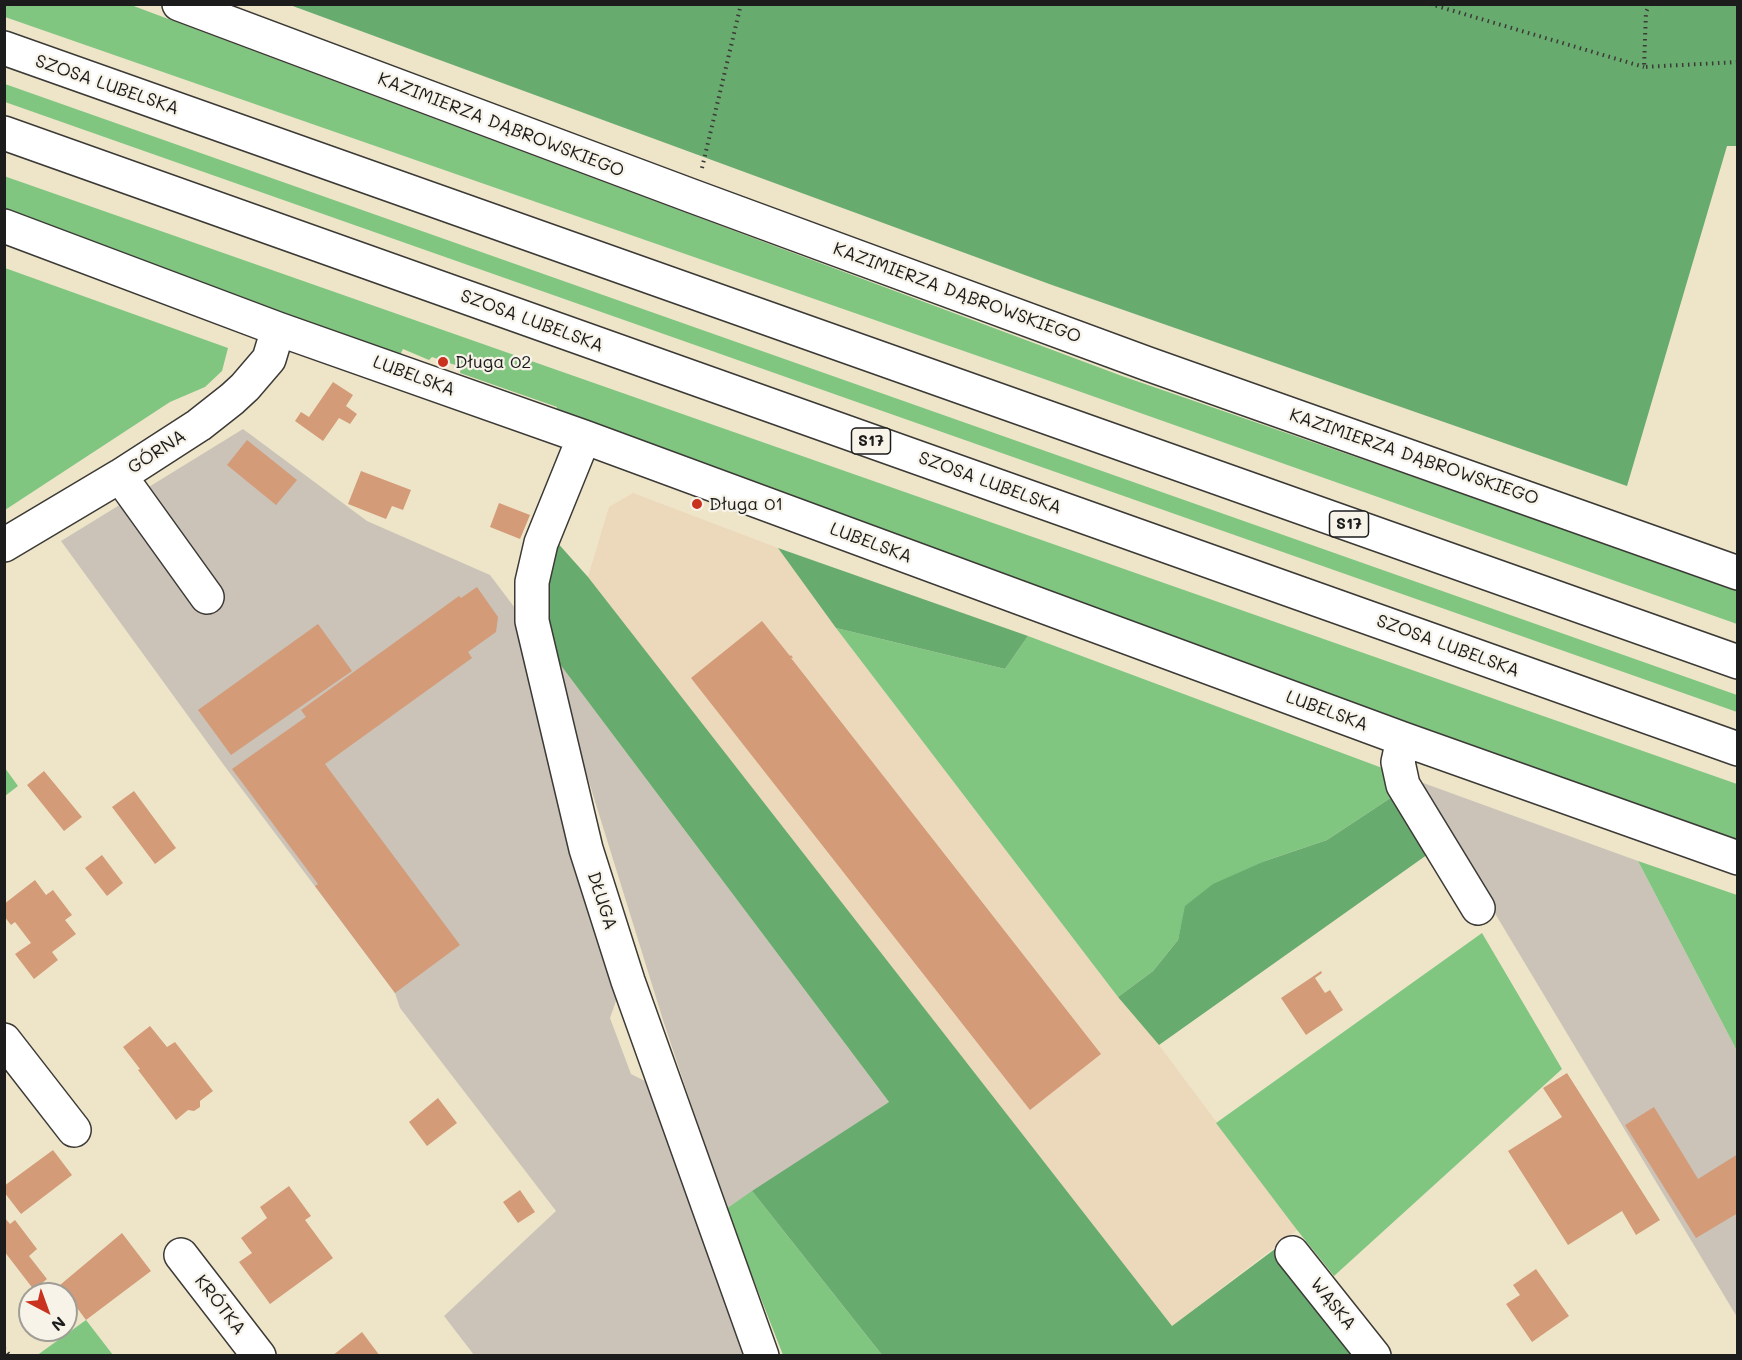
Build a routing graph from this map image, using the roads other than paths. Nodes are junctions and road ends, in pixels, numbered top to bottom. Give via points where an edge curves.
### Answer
1 (179, 4) edge
2 (4, 48) edge
3 (4, 133) edge
4 (4, 226) edge
5 (278, 329) junction
6 (584, 437) junction
7 (120, 476) junction
8 (4, 545) edge
9 (1737, 573) edge
10 (207, 597) dead end
11 (1737, 662) edge
12 (1403, 739) junction
13 (1737, 749) edge
14 (1737, 858) edge
15 (1478, 908) dead end
16 (4, 1040) edge
17 (74, 1130) dead end
18 (1292, 1253) dead end
19 (182, 1255) dead end
20 (259, 1356) edge
21 (762, 1356) edge
22 (1374, 1356) edge

1 - 9 main road, KAZIMIERZA DĄBROWSKIEGO via 1148,364
2 - 11 main road, SZOSA LUBELSKA / S17
3 - 13 main road, SZOSA LUBELSKA / S17
4 - 5 main road, LUBELSKA
5 - 6 main road, LUBELSKA
5 - 7 main road, GÓRNA via 269,359 245,387 199,425
6 - 12 main road, LUBELSKA
6 - 21 main road, DŁUGA via 541,543 532,582 532,621 590,860 628,981
7 - 8 main road, GÓRNA
7 - 10 main road
12 - 14 main road, LUBELSKA
12 - 15 main road via 1398,762 1403,785
16 - 17 main road
18 - 22 main road, WĄSKA
19 - 20 main road, KRÓTKA

